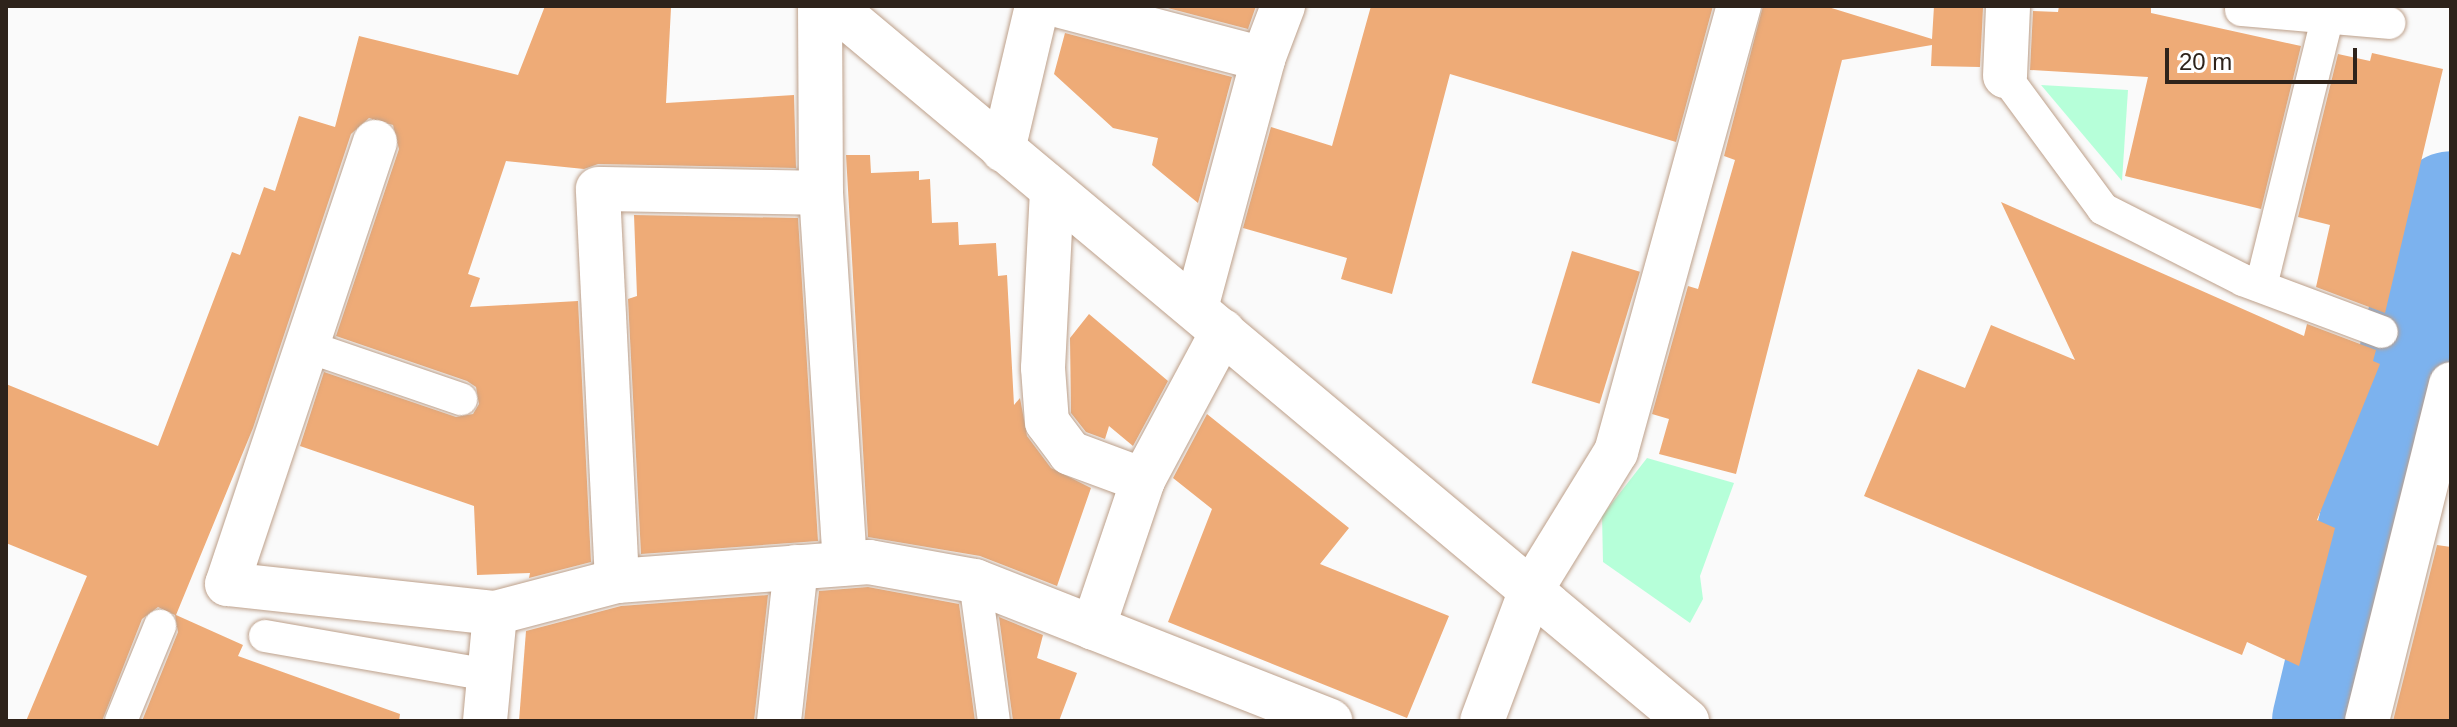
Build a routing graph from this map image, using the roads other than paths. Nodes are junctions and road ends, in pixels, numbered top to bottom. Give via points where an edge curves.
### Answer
1 (820, 6) edge
2 (833, 6) edge
3 (1037, 6) edge
4 (1061, 6) edge
5 (1283, 6) edge
6 (1739, 6) edge
7 (2008, 6) edge
8 (2241, 10) dead end
9 (2328, 16) junction
10 (2389, 23) dead end
11 (1263, 59) junction
12 (2005, 76) joint
13 (375, 142) dead end
14 (1003, 150) junction
15 (1052, 190) junction
16 (821, 193) junction
17 (2261, 286) junction
18 (1209, 319) junction
19 (2382, 332) dead end
20 (306, 346) junction
21 (2451, 384) edge
22 (461, 399) dead end
23 (1143, 480) junction
24 (845, 563) junction
25 (796, 567) junction
26 (617, 581) junction
27 (975, 581) junction
28 (1531, 590) junction
29 (495, 613) junction
30 (160, 626) dead end
31 (1093, 628) junction
32 (265, 636) dead end
33 (489, 675) junction
34 (121, 721) edge
35 (485, 721) edge
36 (779, 721) edge
37 (994, 721) edge
38 (1330, 721) edge
39 (1482, 721) edge
40 (1687, 721) edge
41 (2367, 721) edge

1 - 16 street
2 - 14 street
3 - 14 street
4 - 11 street
5 - 11 street
6 - 28 street via 1616,452
7 - 12 street
8 - 9 lane
9 - 10 lane
9 - 17 lane
11 - 18 street
12 - 17 lane via 2103,209
13 - 20 street
14 - 15 street
15 - 18 street
15 - 23 street via 1043,368 1047,422 1070,453
16 - 24 street
16 - 26 street via 598,189
17 - 19 lane
18 - 23 street
18 - 28 street
20 - 22 lane
20 - 29 street via 227,584
21 - 41 street
23 - 31 street
24 - 25 street
24 - 27 street via 869,562
25 - 26 street
25 - 36 street
26 - 29 street
27 - 31 street
27 - 37 lane
28 - 39 street
28 - 40 street
29 - 33 street
30 - 34 lane
31 - 38 street
32 - 33 lane
33 - 35 street

